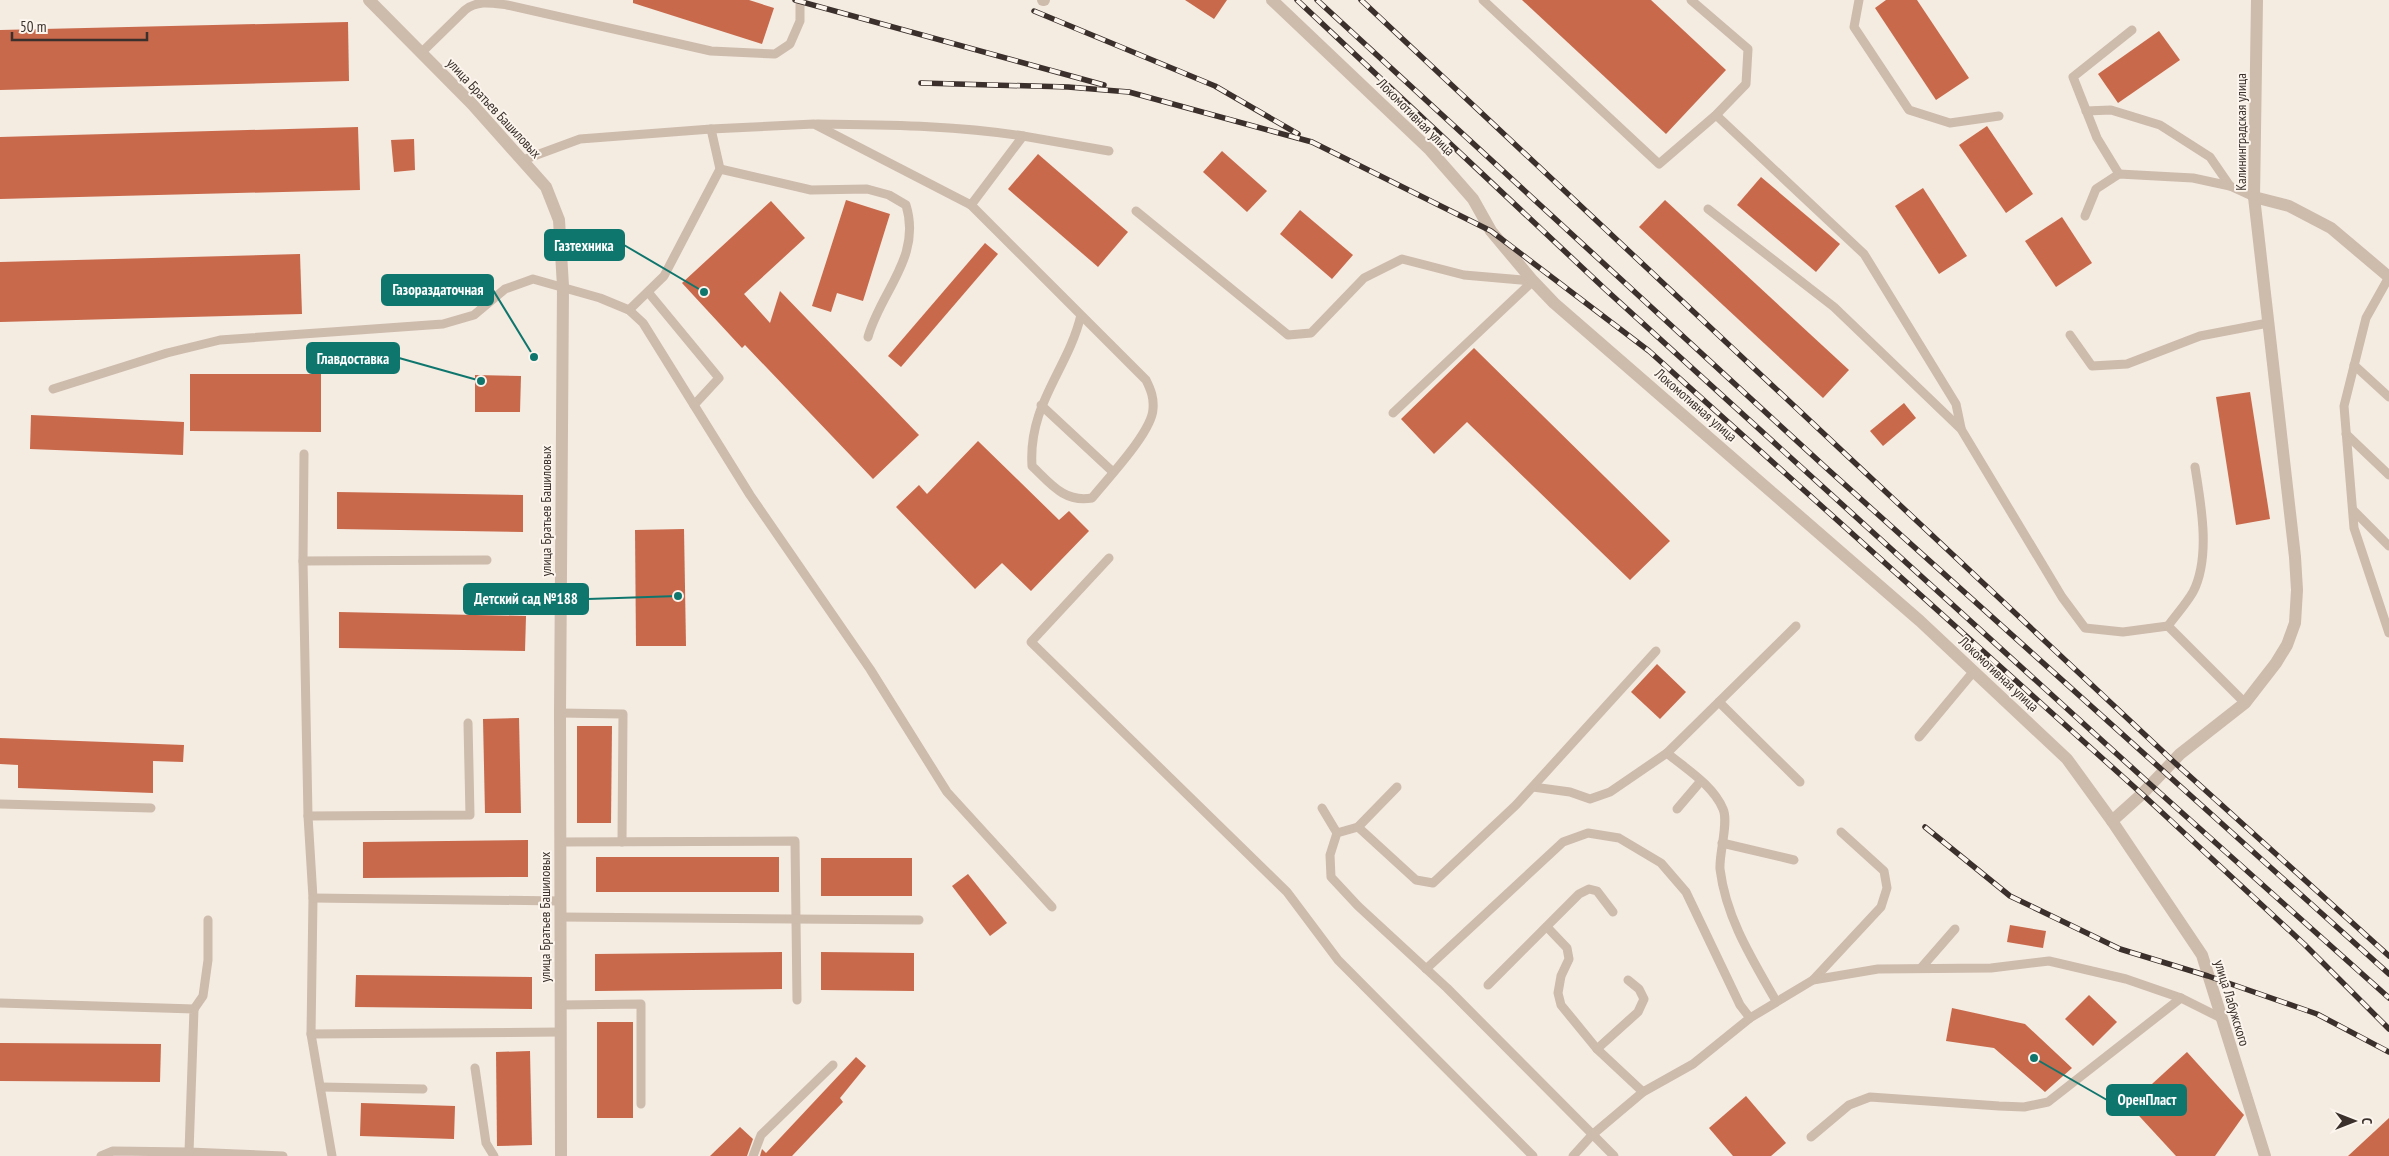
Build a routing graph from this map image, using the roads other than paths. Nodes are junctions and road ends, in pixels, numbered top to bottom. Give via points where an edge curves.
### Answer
1 (369, 0) edge
2 (800, 0) edge
3 (1272, 0) edge
4 (1483, 0) edge
5 (1691, 0) edge
6 (1859, 0) edge
7 (2258, 0) edge
8 (2132, 30) dead end
9 (421, 52) junction
10 (2086, 111) junction
11 (1716, 114) junction
12 (1999, 116) dead end
13 (814, 124) junction
14 (711, 128) junction
15 (1023, 136) junction
16 (1109, 151) dead end
17 (523, 160) junction
18 (720, 169) junction
19 (2119, 174) junction
20 (2230, 186) junction
21 (2254, 197) junction
22 (971, 205) junction
23 (1708, 209) dead end
24 (1136, 211) dead end
25 (2085, 216) dead end
26 (2389, 277) edge
27 (1533, 281) junction
28 (563, 286) junction
29 (648, 292) junction
30 (629, 310) junction
31 (1081, 315) junction
32 (2268, 323) junction
33 (2070, 335) dead end
34 (868, 337) dead end
35 (2354, 365) junction
36 (53, 389) dead end
37 (2389, 397) edge
38 (694, 405) junction
39 (1041, 405) junction
40 (1393, 413) dead end
41 (1961, 428) junction
42 (2346, 434) junction
43 (304, 454) dead end
44 (2195, 467) dead end
45 (1113, 472) junction
46 (2389, 475) edge
47 (2353, 510) junction
48 (2389, 546) edge
49 (1109, 558) dead end
50 (487, 560) dead end
51 (303, 561) junction
52 (1796, 626) dead end
53 (2168, 626) junction
54 (2389, 633) edge
55 (1656, 651) dead end
56 (1974, 671) junction
57 (1719, 702) junction
58 (2245, 702) junction
59 (560, 713) junction
60 (468, 723) dead end
61 (1919, 737) dead end
62 (1667, 753) junction
63 (1700, 782) junction
64 (1800, 782) dead end
65 (1397, 787) dead end
66 (1533, 787) junction
67 (0, 804) edge
68 (151, 808) dead end
69 (1322, 808) dead end
70 (1677, 809) dead end
71 (308, 816) junction
72 (2112, 821) junction
73 (1358, 826) junction
74 (1841, 832) dead end
75 (1337, 834) junction
76 (560, 842) junction
77 (622, 842) junction
78 (1722, 843) junction
79 (1794, 860) dead end
80 (313, 898) junction
81 (560, 901) junction
82 (1052, 907) dead end
83 (1613, 912) dead end
84 (560, 916) junction
85 (796, 919) junction
86 (208, 920) dead end
87 (919, 920) dead end
88 (1547, 927) junction
89 (1955, 930) dead end
90 (1921, 968) junction
91 (1426, 969) junction
92 (1628, 980) dead end
93 (1812, 980) junction
94 (1488, 984) dead end
95 (2181, 998) junction
96 (797, 1000) dead end
97 (1776, 1001) junction
98 (0, 1003) edge
99 (560, 1005) junction
100 (194, 1009) junction
101 (1750, 1018) junction
102 (2221, 1018) junction
103 (560, 1032) junction
104 (311, 1034) junction
105 (1597, 1049) junction
106 (833, 1065) dead end
107 (475, 1068) dead end
108 (321, 1087) junction
109 (422, 1089) dead end
110 (1642, 1092) junction
111 (641, 1104) dead end
112 (1592, 1135) junction
113 (1811, 1137) dead end
114 (189, 1152) junction
115 (101, 1156) edge
116 (283, 1156) edge
117 (332, 1156) edge
118 (494, 1156) edge
119 (561, 1156) edge
120 (753, 1156) edge
121 (1533, 1156) edge
122 (1573, 1156) edge
123 (1614, 1156) edge
124 (2265, 1156) edge

1 - 9 street, улица Братьев Башиловых
2 - 9 lane via 800,21 790,44 775,54 711,51 485,2 465,10
3 - 27 street, Локомотивная улица via 1307,30 1442,164 1473,199 1491,231
4 - 11 lane via 1659,164
5 - 11 lane via 1748,49 1746,84
6 - 12 lane via 1854,27 1909,110 1950,123
7 - 21 street, Калининградская улица
8 - 10 lane via 2072,77
9 - 17 street, улица Братьев Башиловых
10 - 19 lane via 2097,138
10 - 20 lane via 2111,110 2160,125 2210,157
11 - 41 lane via 1864,254 1956,404
13 - 14 lane
13 - 15 lane via 920,125
13 - 22 lane
14 - 17 lane via 580,139
14 - 18 lane
15 - 16 lane
15 - 22 lane
17 - 28 street, улица Братьев Башиловых via 546,187 559,220
18 - 29 lane via 664,276
18 - 34 lane via 811,190 867,189 889,195 906,205 911,221 910,239 898,276 871,325
19 - 20 lane via 2193,178
19 - 25 lane via 2096,189
20 - 21 lane
21 - 26 street, Калининградская улица via 2290,206 2331,228
21 - 32 street
22 - 31 lane
23 - 41 lane via 1834,307
24 - 27 lane via 1288,335 1311,333 1364,278 1402,259 1464,275
26 - 35 lane via 2366,318
27 - 40 lane
27 - 56 street, Локомотивная улица via 1554,303
28 - 30 lane
28 - 36 lane via 533,278 505,289 474,315 443,324 220,340
28 - 59 street, улица Братьев Башиловых
29 - 30 lane
29 - 38 lane via 719,378
30 - 38 lane via 643,323
31 - 39 lane
31 - 45 lane via 1146,380 1153,395 1154,411 1148,427
32 - 33 lane via 2200,336 2127,364 2092,366
32 - 58 street via 2297,590 2295,623 2287,645
35 - 37 lane
35 - 42 lane via 2344,406
38 - 82 lane via 750,495 870,669 947,792
39 - 45 lane
39 - 45 lane via 1031,444 1032,466 1060,493 1080,500 1092,498
41 - 53 lane via 2062,597 2085,628 2123,632
42 - 46 lane
42 - 47 lane
43 - 51 lane
44 - 53 lane via 2203,514 2202,558 2193,591
47 - 48 lane
47 - 54 lane via 2354,528
49 - 121 lane via 1031,642 1287,892 1338,960
50 - 51 lane
51 - 71 lane
52 - 57 lane
53 - 58 lane
55 - 66 lane
56 - 61 lane
56 - 72 street, Локомотивная улица via 2067,760
57 - 62 lane
57 - 64 lane
58 - 72 street via 2180,754
59 - 76 street, улица Братьев Башиловых
59 - 77 lane via 623,714
60 - 71 lane via 470,815
62 - 63 lane
62 - 66 lane via 1610,792 1590,799 1570,792
63 - 70 lane
63 - 78 lane via 1716,795 1724,811
65 - 73 lane
66 - 73 lane via 1433,883 1416,880
67 - 68 lane
69 - 75 lane
71 - 80 lane
72 - 102 street, улица Лабужского via 2202,955
73 - 75 lane
74 - 93 lane via 1884,871 1887,888 1881,907
75 - 91 lane via 1330,856 1331,877
76 - 77 lane
76 - 81 street, улица Братьев Башиловых
77 - 85 lane via 795,841
78 - 79 lane
78 - 97 lane via 1720,866 1724,896 1742,941
80 - 81 lane
80 - 104 lane
81 - 84 street, улица Братьев Башиловых
83 - 88 lane via 1597,891 1589,889 1579,894
84 - 85 lane
84 - 99 street, улица Братьев Башиловых
85 - 87 lane
85 - 96 lane
86 - 100 lane via 208,960 202,996
88 - 94 lane
88 - 105 lane via 1567,948 1569,959 1558,993 1561,1005
89 - 90 lane
90 - 93 lane via 1878,969
90 - 95 lane via 1991,968 2049,961 2126,979
91 - 101 lane via 1563,842 1588,833 1619,838 1661,863 1686,892 1740,1005
91 - 112 lane
92 - 105 lane via 1639,989 1644,1000 1638,1012
93 - 97 lane
95 - 102 lane
95 - 113 lane via 2048,1102 2024,1107 1870,1097 1849,1105
97 - 101 lane
98 - 100 lane
99 - 103 street, улица Братьев Башиловых
99 - 111 lane via 641,1004
100 - 114 lane
101 - 110 lane via 1693,1064
102 - 124 street, улица Лабужского
103 - 104 lane
103 - 119 street, улица Братьев Башиловых
104 - 108 lane
105 - 110 lane
106 - 120 lane via 761,1135
107 - 118 lane via 486,1143
108 - 109 lane
108 - 117 lane
110 - 112 lane
112 - 122 lane
112 - 123 lane
114 - 115 lane via 113,1151
114 - 116 lane

